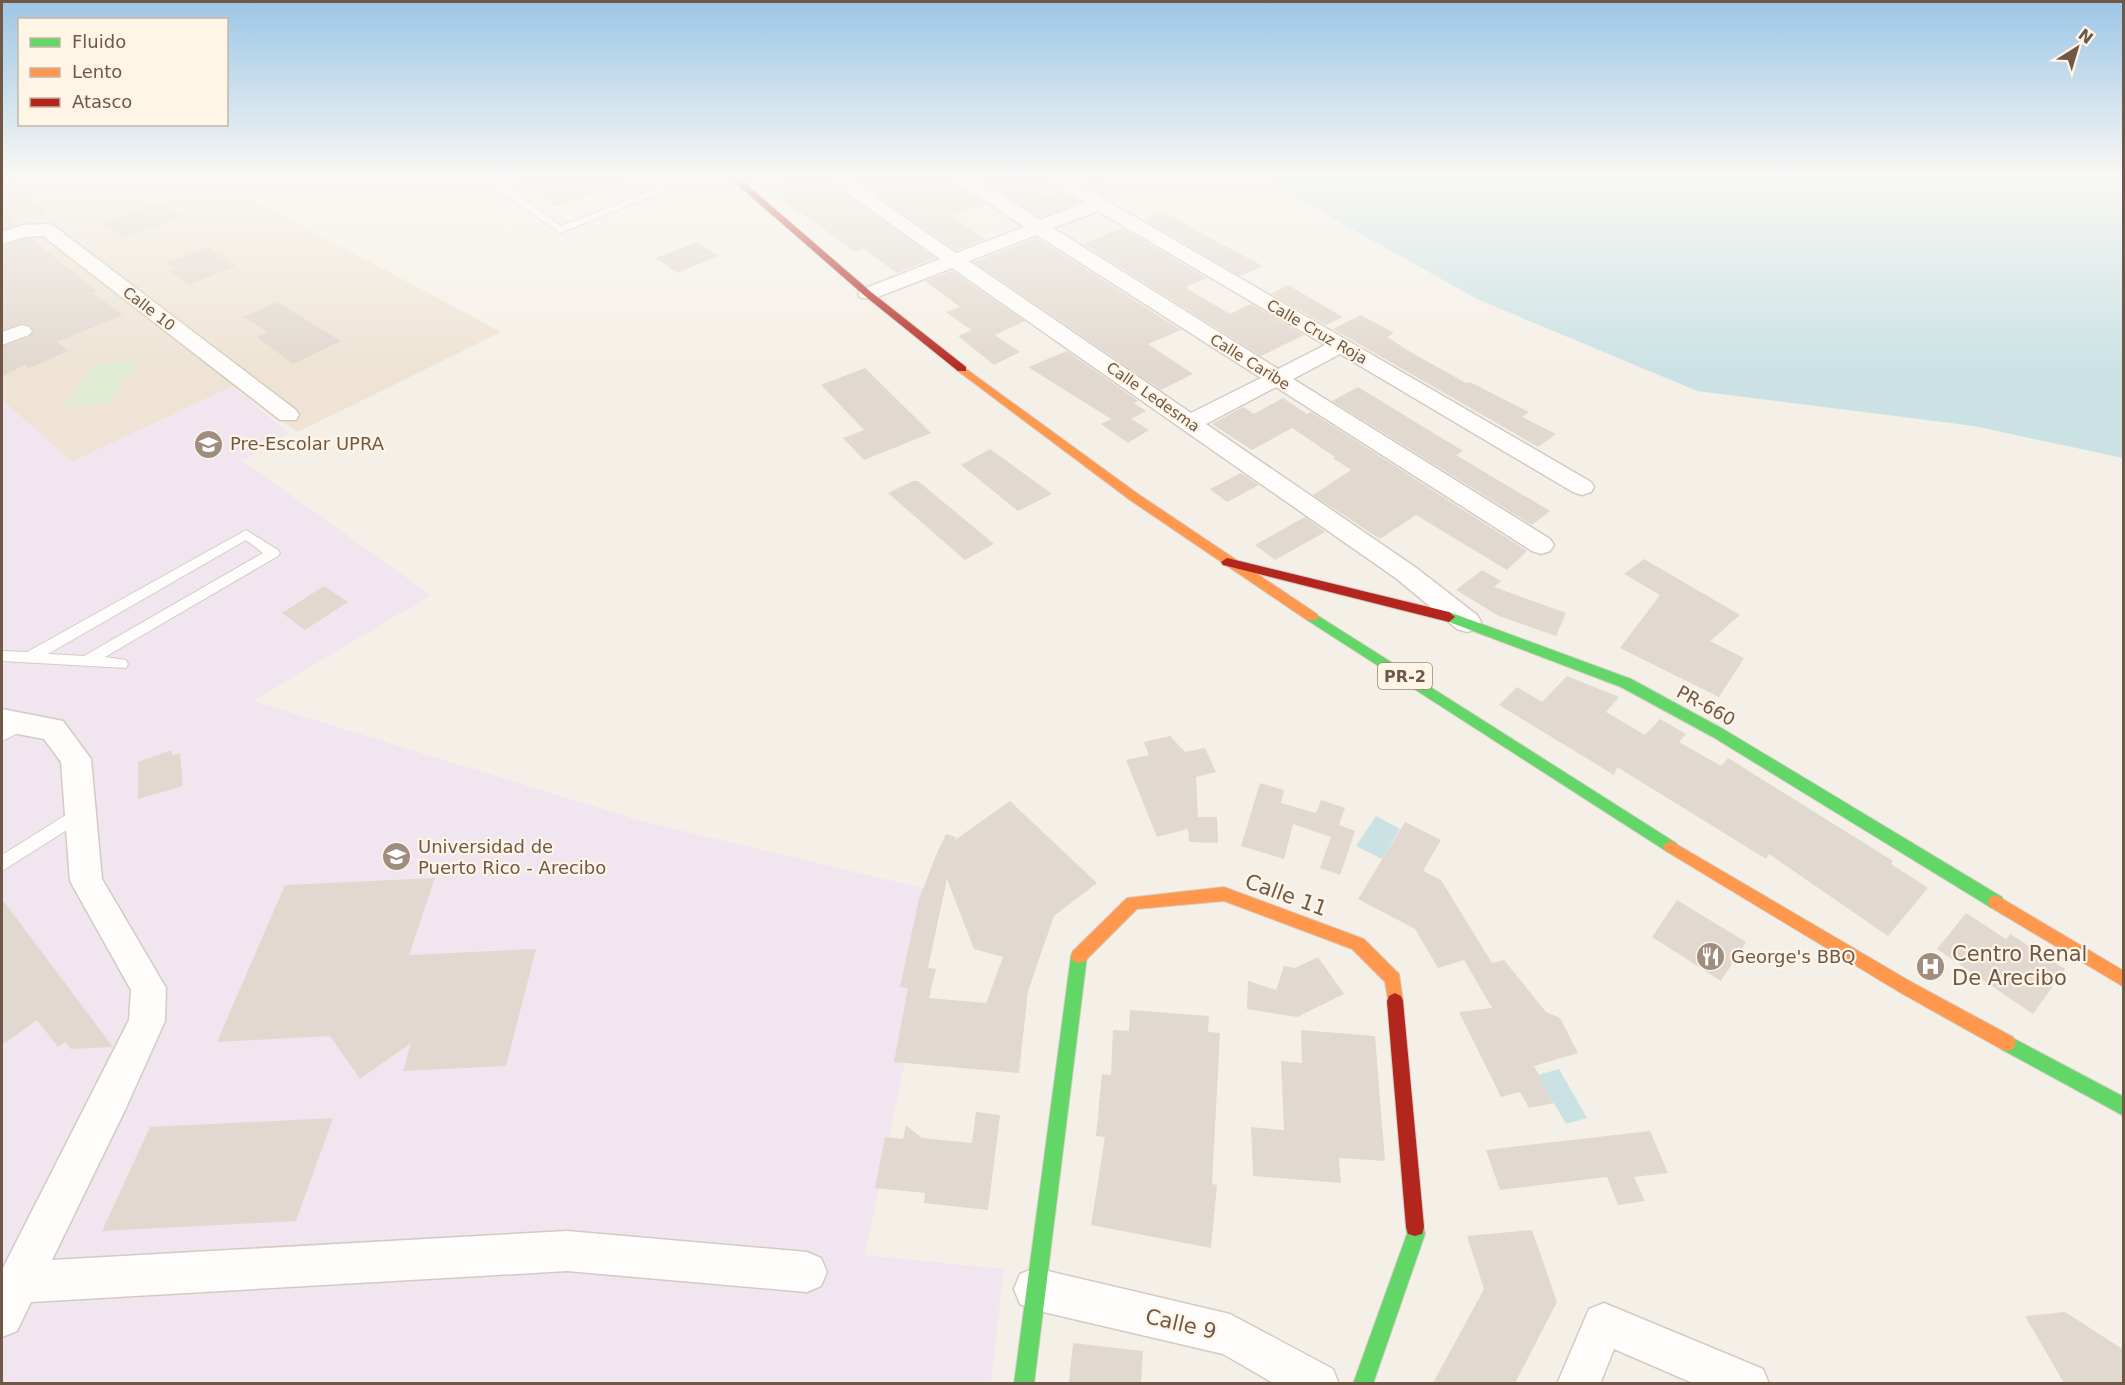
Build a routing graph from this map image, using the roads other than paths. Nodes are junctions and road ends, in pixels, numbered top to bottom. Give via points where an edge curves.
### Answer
1 (62, 242) edge
2 (808, 242) edge
3 (927, 242) edge
4 (1001, 242) edge
5 (1062, 242) edge
6 (1164, 242) edge
7 (954, 260) junction
8 (868, 294) junction
9 (22, 331) dead end
10 (2, 339) edge
11 (1340, 346) junction
12 (1276, 378) junction
13 (288, 415) dead end
14 (1190, 423) junction
15 (1582, 487) dead end
16 (1541, 545) dead end
17 (1227, 562) junction
18 (1467, 622) junction
19 (2, 656) edge
20 (31, 657) junction
21 (87, 661) junction
22 (121, 663) dead end
23 (9, 727) edge
24 (80, 813) junction
25 (2, 864) edge
26 (2124, 980) edge
27 (2124, 1107) edge
28 (807, 1272) dead end
29 (1035, 1289) junction
30 (9, 1299) edge
31 (1024, 1383) edge
32 (1318, 1383) edge
33 (1364, 1383) edge
34 (1578, 1383) edge
35 (1748, 1383) edge

1 - 13 street, Calle 10
2 - 8 main road, PR-2
3 - 7 street, Calle Ledesma
4 - 7 street
5 - 12 street, Calle Caribe
6 - 11 street, Calle Cruz Roja
7 - 8 street
7 - 14 street, Calle Ledesma
8 - 17 main road, PR-2 via 1079,459
9 - 10 street
11 - 12 street
11 - 15 street, Calle Cruz Roja
12 - 14 street
12 - 16 street, Calle Caribe
14 - 18 street, Calle Ledesma via 1406,573
17 - 18 main road, PR-660 / PR-660
17 - 27 main road, PR-2 via 1674,849 1907,988
18 - 26 main road, PR-660 / PR-660 via 1626,682 1718,733
19 - 20 lane
20 - 21 lane
20 - 21 lane via 246,534 273,553
21 - 22 lane
23 - 24 street via 53,729 76,759
24 - 25 lane
24 - 30 street via 86,881 149,988 147,1021
28 - 30 street via 567,1251
29 - 31 main road, Calle 11
29 - 32 street, Calle 9 via 1230,1335
29 - 33 main road, Calle 11 via 1078,957 1133,903 1224,894 1358,944 1393,979 1416,1234
34 - 35 street via 1604,1323

